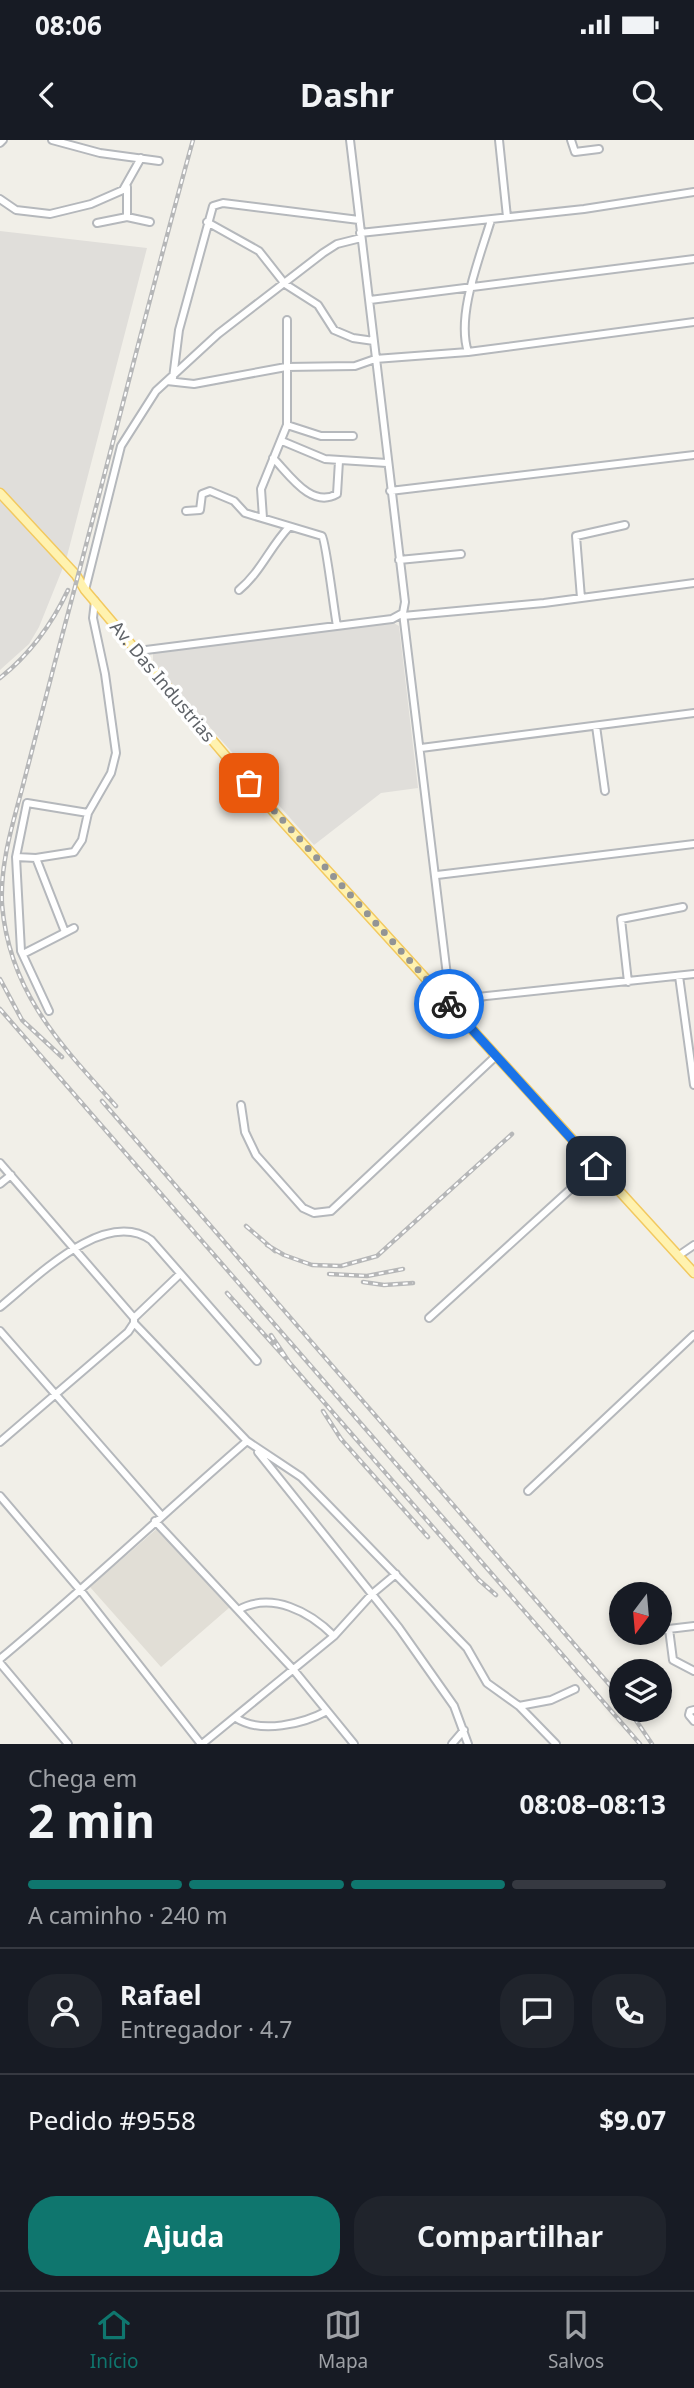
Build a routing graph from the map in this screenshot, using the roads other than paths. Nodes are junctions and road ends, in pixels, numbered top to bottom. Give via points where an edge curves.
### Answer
1 (52, 140) edge
2 (350, 140) edge
3 (499, 140) edge
4 (570, 140) edge
5 (599, 149) dead end
6 (141, 158) junction
7 (159, 161) dead end
8 (127, 186) junction
9 (694, 192) edge
10 (0, 199) edge
11 (127, 217) junction
12 (508, 217) junction
13 (359, 220) junction
14 (491, 220) junction
15 (97, 222) dead end
16 (149, 222) dead end
17 (207, 222) junction
18 (361, 236) junction
19 (694, 259) edge
20 (285, 284) junction
21 (471, 288) junction
22 (370, 300) junction
23 (287, 320) dead end
24 (694, 322) edge
25 (374, 341) junction
26 (468, 352) junction
27 (375, 359) junction
28 (286, 368) junction
29 (170, 379) junction
30 (287, 425) junction
31 (354, 436) dead end
32 (282, 441) junction
33 (694, 455) edge
34 (273, 458) junction
35 (339, 461) junction
36 (387, 463) junction
37 (390, 491) junction
38 (0, 493) edge
39 (186, 511) dead end
40 (263, 518) junction
41 (625, 525) dead end
42 (289, 527) junction
43 (461, 554) dead end
44 (399, 560) junction
45 (694, 583) edge
46 (85, 590) junction
47 (239, 590) dead end
48 (581, 598) junction
49 (95, 601) junction
50 (403, 615) junction
51 (337, 626) junction
52 (138, 651) junction
53 (694, 713) edge
54 (596, 726) junction
55 (421, 748) junction
56 (605, 791) dead end
57 (88, 813) junction
58 (694, 844) edge
59 (16, 857) junction
60 (36, 858) junction
61 (437, 875) junction
62 (682, 907) dead end
63 (74, 928) dead end
64 (65, 932) junction
65 (23, 954) junction
66 (694, 974) edge
67 (680, 976) junction
68 (628, 982) junction
69 (483, 997) junction
70 (447, 1000) junction
71 (49, 1010) dead end
72 (460, 1017) junction
73 (496, 1056) junction
74 (692, 1062) edge
75 (694, 1085) edge
76 (240, 1105) dead end
77 (0, 1163) edge
78 (596, 1166) junction
79 (11, 1175) junction
80 (0, 1184) edge
81 (694, 1245) edge
82 (75, 1247) junction
83 (678, 1256) junction
84 (694, 1273) edge
85 (180, 1274) junction
86 (0, 1307) edge
87 (429, 1318) dead end
88 (134, 1320) junction
89 (0, 1332) edge
90 (694, 1335) edge
91 (257, 1361) dead end
92 (56, 1392) junction
93 (0, 1441) edge
94 (250, 1443) junction
95 (528, 1491) dead end
96 (0, 1496) edge
97 (158, 1518) junction
98 (396, 1574) junction
99 (81, 1591) junction
100 (372, 1594) junction
101 (238, 1611) junction
102 (694, 1626) edge
103 (672, 1629) edge
104 (334, 1636) junction
105 (671, 1645) edge
106 (0, 1661) edge
107 (292, 1668) junction
108 (694, 1671) edge
109 (575, 1689) dead end
110 (519, 1706) junction
111 (694, 1710) edge
112 (327, 1711) junction
113 (236, 1718) junction
114 (694, 1721) edge
115 (464, 1730) junction
116 (68, 1744) edge
117 (202, 1744) edge
118 (354, 1744) edge
119 (452, 1744) edge
120 (468, 1744) edge
121 (556, 1744) edge

1 - 6 street
2 - 13 street
3 - 12 street
4 - 5 street via 575,152
6 - 7 street
6 - 8 street
8 - 10 street via 113,196 57,213 16,210
8 - 11 street
9 - 12 street
11 - 15 street
11 - 16 street
12 - 14 street
13 - 17 street via 223,203 213,206
13 - 18 street
14 - 18 street
14 - 21 street
17 - 20 street via 259,251
17 - 29 street
18 - 20 street via 337,244
18 - 22 street
19 - 21 street
20 - 25 street via 317,305 334,330
20 - 29 street via 218,334
21 - 22 street
21 - 26 street via 465,330
22 - 25 street
23 - 28 street
24 - 26 street
25 - 27 street
26 - 27 street
27 - 28 street via 355,366
27 - 36 street
28 - 29 street via 194,384
28 - 30 street
29 - 46 street via 156,391 121,446
30 - 31 street via 321,436
30 - 32 street
32 - 34 street
32 - 35 street via 316,457
33 - 37 street
34 - 35 street via 305,491 319,498 337,494
34 - 40 street via 261,489
35 - 36 street
36 - 37 street
37 - 44 street
38 - 46 main road, Av. Das Industrias via 76,573
39 - 40 street via 200,510 202,494 210,491 234,501 245,513
40 - 42 street
41 - 48 street via 576,536
42 - 47 street via 272,545 255,576
42 - 51 street via 325,539
43 - 44 street
44 - 50 street
45 - 48 street
46 - 49 main road, Av. Das Industrias
48 - 50 street
49 - 52 main road, Av. Das Industrias
49 - 57 street via 93,618 116,753 111,773
50 - 51 street
50 - 55 street
51 - 52 street
52 - 70 main road, Av. Das Industrias via 263,800
53 - 54 street
54 - 55 street
54 - 56 street
55 - 61 street
57 - 59 street via 27,803
57 - 60 street via 78,849
58 - 61 street
59 - 60 street
59 - 65 street
60 - 64 street
61 - 70 street
62 - 68 street via 621,919
63 - 64 street
64 - 65 street
65 - 71 street
66 - 67 street
67 - 68 street
67 - 74 street
68 - 69 street
69 - 70 street
69 - 72 street
70 - 72 main road, Av. Das Industrias
72 - 73 main road, Av. Das Industrias
73 - 76 street via 331,1211 322,1214 303,1208 256,1155
73 - 78 main road, Av. Das Industrias
74 - 75 street
77 - 79 street
78 - 83 main road, Av. Das Industrias
78 - 87 street
79 - 80 street
79 - 82 street
81 - 83 street
82 - 85 street via 109,1233 140,1232
82 - 86 street
82 - 88 street
83 - 84 main road, Av. Das Industrias
85 - 88 street
85 - 91 street
88 - 92 street via 128,1332
88 - 94 street
89 - 92 street
90 - 95 street
92 - 93 street
92 - 97 street
94 - 97 street
94 - 98 street via 301,1477
94 - 100 street
96 - 99 street
97 - 99 street
97 - 101 street
98 - 100 street
98 - 110 street via 467,1648 486,1683
99 - 106 street
99 - 117 street
100 - 104 street
100 - 115 street via 454,1706
101 - 104 street via 257,1602 295,1609 311,1614
101 - 107 street
102 - 103 street
104 - 107 street
105 - 108 street via 673,1660
106 - 116 street
107 - 112 street
107 - 113 street
109 - 110 street via 551,1700
110 - 121 street
111 - 114 street via 689,1715
112 - 113 street via 309,1721 288,1724 253,1724
112 - 118 street
113 - 117 street
115 - 119 street
115 - 120 street

